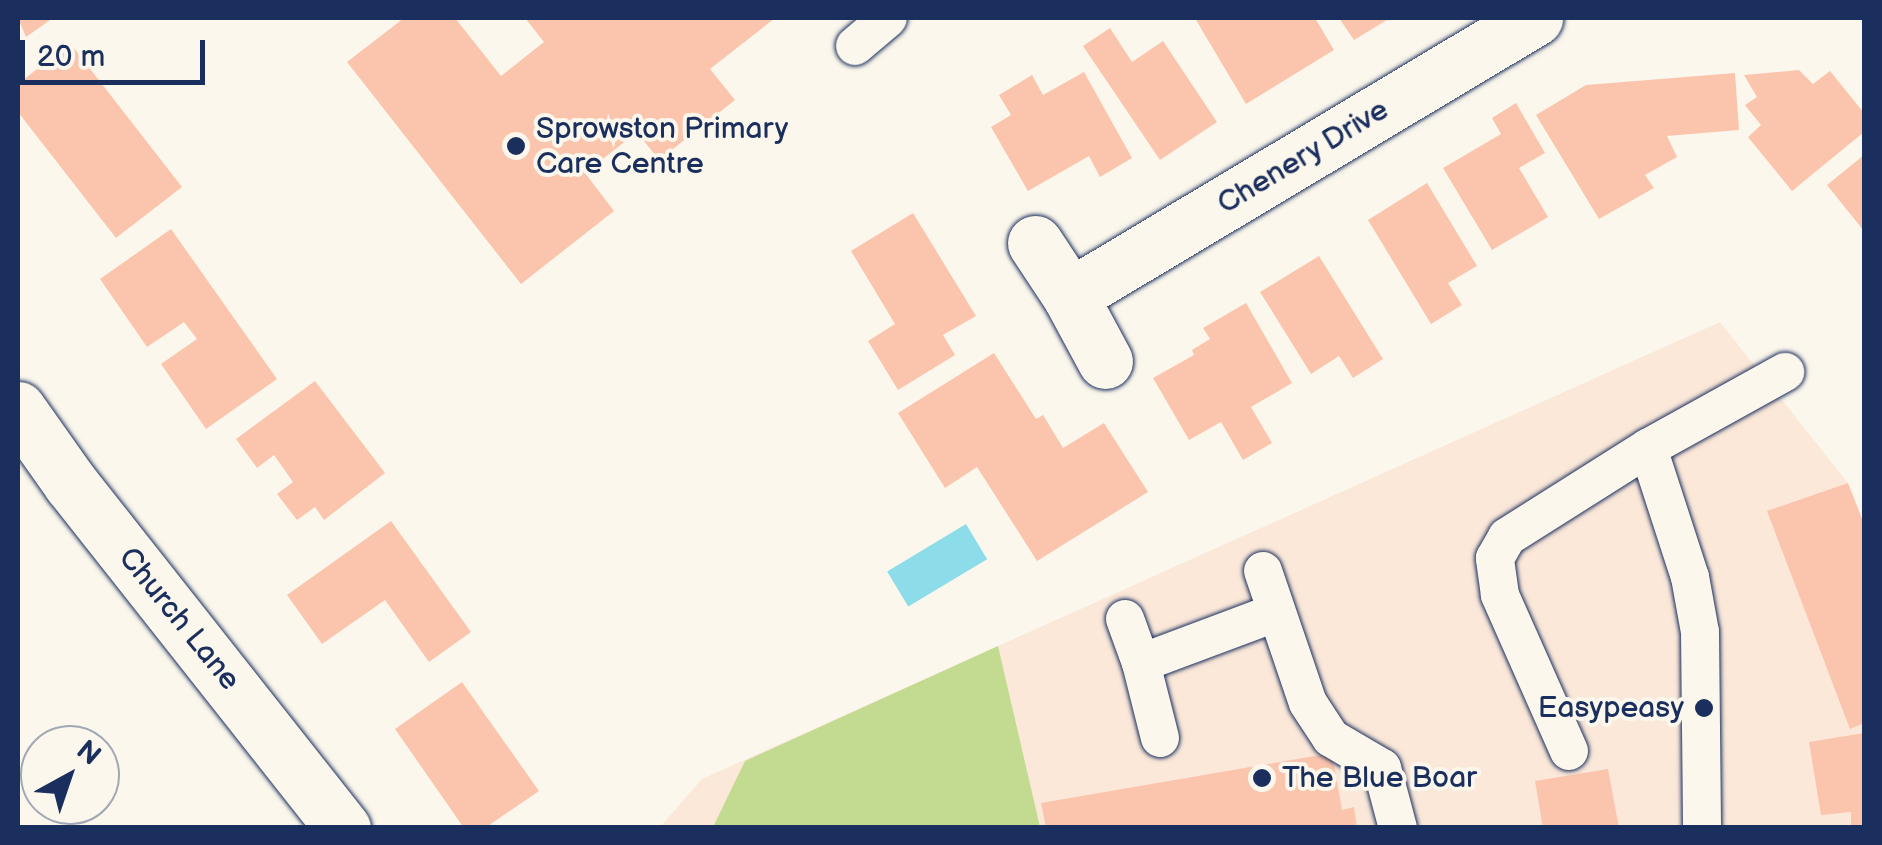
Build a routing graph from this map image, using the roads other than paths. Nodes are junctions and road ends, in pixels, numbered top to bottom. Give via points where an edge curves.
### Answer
1 (888, 18) edge
2 (1536, 18) edge
3 (855, 46) dead end
4 (1035, 242) dead end
5 (1070, 296) junction
6 (1104, 361) dead end
7 (1786, 372) dead end
8 (18, 410) edge
9 (1648, 448) junction
10 (1263, 570) dead end
11 (1275, 612) junction
12 (1125, 619) dead end
13 (1141, 663) junction
14 (1160, 738) dead end
15 (1568, 750) dead end
16 (343, 828) edge
17 (1398, 828) edge
18 (1702, 828) edge

1 - 3 lane
2 - 5 street, Chenery Drive
4 - 5 street
5 - 6 street
7 - 9 lane
8 - 16 street, Church Lane
9 - 15 lane via 1507,537 1495,558 1500,596
9 - 18 lane via 1690,577 1700,632
10 - 11 lane
11 - 13 lane
11 - 17 lane via 1308,703 1331,738 1382,768
12 - 13 lane
13 - 14 lane

